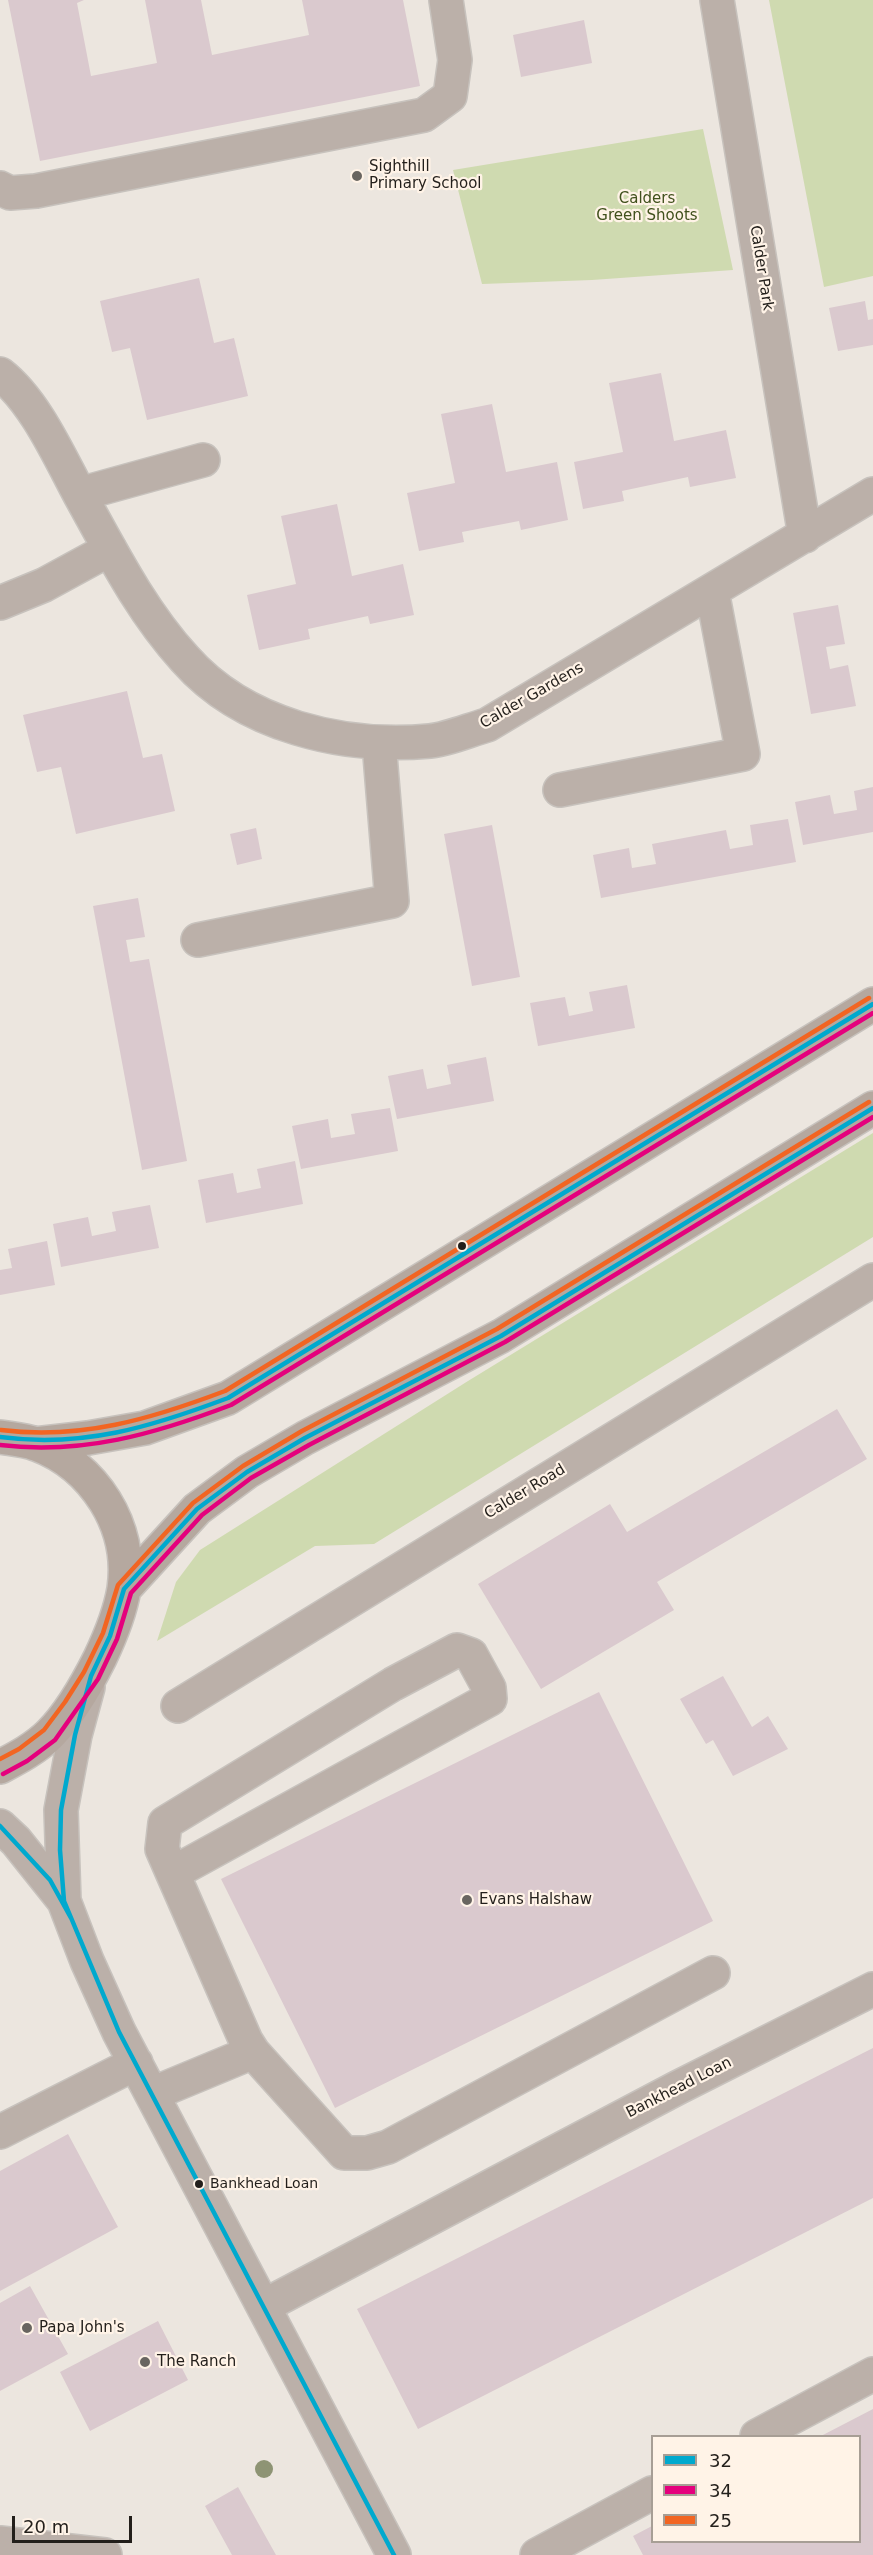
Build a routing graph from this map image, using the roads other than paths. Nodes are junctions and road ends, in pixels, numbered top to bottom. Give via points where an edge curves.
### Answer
1 (446, 0) edge
2 (717, 0) edge
3 (0, 188) edge
4 (0, 374) edge
5 (202, 460) dead end
6 (80, 494) junction
7 (873, 494) edge
8 (805, 536) junction
9 (110, 549) junction
10 (712, 591) junction
11 (0, 603) edge
12 (379, 742) junction
13 (560, 790) dead end
14 (198, 940) dead end
15 (873, 1004) edge
16 (873, 1108) edge
17 (873, 1280) edge
18 (0, 1437) edge
19 (34, 1444) junction
20 (124, 1589) junction
21 (91, 1676) junction
22 (178, 1706) dead end
23 (0, 1767) edge
24 (0, 1826) edge
25 (173, 1874) junction
26 (64, 1901) junction
27 (713, 1973) dead end
28 (873, 1989) edge
29 (253, 2052) junction
30 (136, 2063) junction
31 (152, 2094) junction
32 (0, 2132) edge
33 (264, 2306) junction
34 (873, 2374) edge
35 (759, 2435) edge
36 (651, 2494) edge
37 (0, 2543) edge
38 (105, 2555) edge
39 (394, 2555) edge
40 (537, 2555) edge

1 - 3 street via 455,60 450,96 424,115 36,190 10,192
2 - 8 street, Calder Park
4 - 6 street, Calder Gardens via 46,433
5 - 6 street
6 - 9 street, Calder Gardens
7 - 8 street, Calder Gardens
8 - 10 street, Calder Gardens
9 - 11 street via 44,585
9 - 12 street, Calder Gardens via 142,603 185,660 232,701 279,722 328,736
10 - 12 street, Calder Gardens via 487,725 433,741
10 - 13 street via 743,754
12 - 14 street via 392,901
15 - 19 main road via 228,1398 145,1428
16 - 20 main road via 501,1335 247,1472 197,1509
17 - 22 street, Calder Road
18 - 19 main road
19 - 20 main road via 83,1472 104,1496 124,1558
20 - 21 main road via 110,1636
21 - 23 main road via 49,1735
21 - 26 street via 61,1810
24 - 26 street
25 - 25 street via 162,1849 165,1823 402,1679 457,1650 471,1655 489,1688 490,1699
25 - 29 street
26 - 30 street via 87,1961
27 - 29 street via 388,2147 367,2153 344,2153
28 - 33 street, Bankhead Loan
29 - 31 street
30 - 31 street
30 - 32 street
31 - 33 street
33 - 39 street
34 - 35 street
36 - 40 street
37 - 38 street

